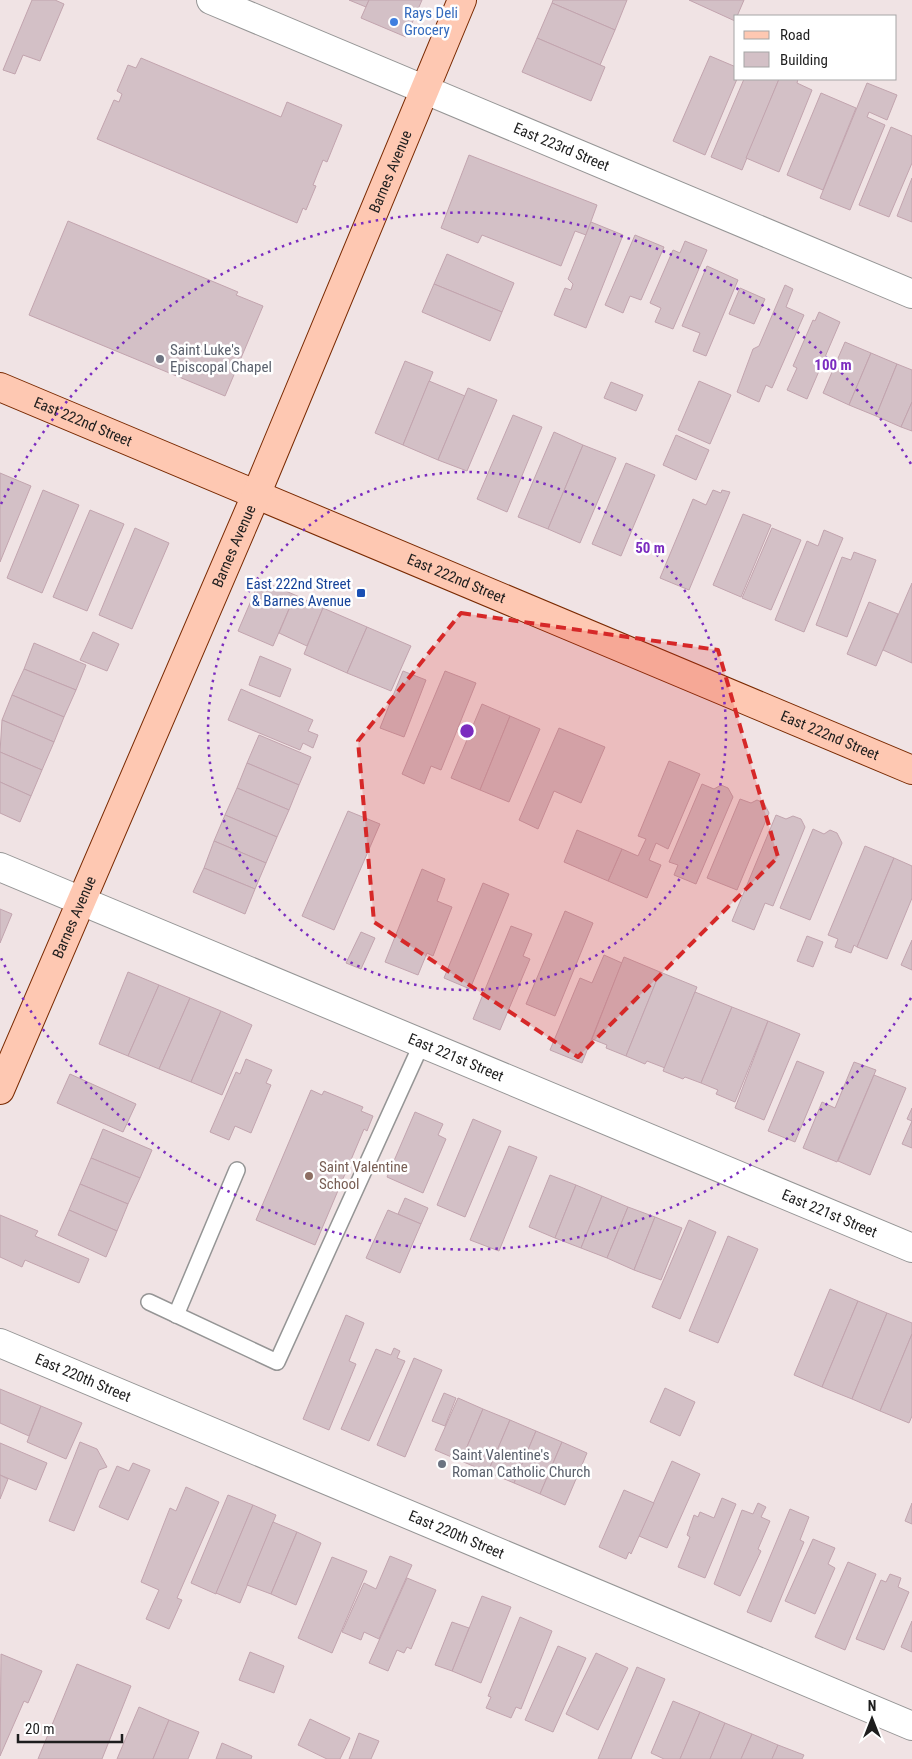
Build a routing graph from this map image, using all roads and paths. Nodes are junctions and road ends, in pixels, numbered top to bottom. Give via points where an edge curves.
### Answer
1 (210, 0) edge
2 (462, 0) edge
3 (425, 90) junction
4 (912, 294) edge
5 (0, 387) edge
6 (256, 495) junction
7 (912, 770) edge
8 (0, 867) edge
9 (81, 900) junction
10 (422, 1043) junction
11 (0, 1090) edge
12 (237, 1170) dead end
13 (912, 1248) edge
14 (149, 1302) dead end
15 (176, 1315) junction
16 (0, 1343) edge
17 (912, 1726) edge

1 - 3 street, East 223rd Street
2 - 3 street, Barnes Avenue
3 - 4 street, East 223rd Street
3 - 6 street, Barnes Avenue
5 - 6 street, East 222nd Street
6 - 7 street, East 222nd Street
6 - 9 street, Barnes Avenue
8 - 9 street, East 221st Street
9 - 10 street, East 221st Street
9 - 11 street, Barnes Avenue
10 - 13 street, East 221st Street
10 - 15 lane via 277,1362
12 - 15 lane
14 - 15 lane
16 - 17 street, East 220th Street

